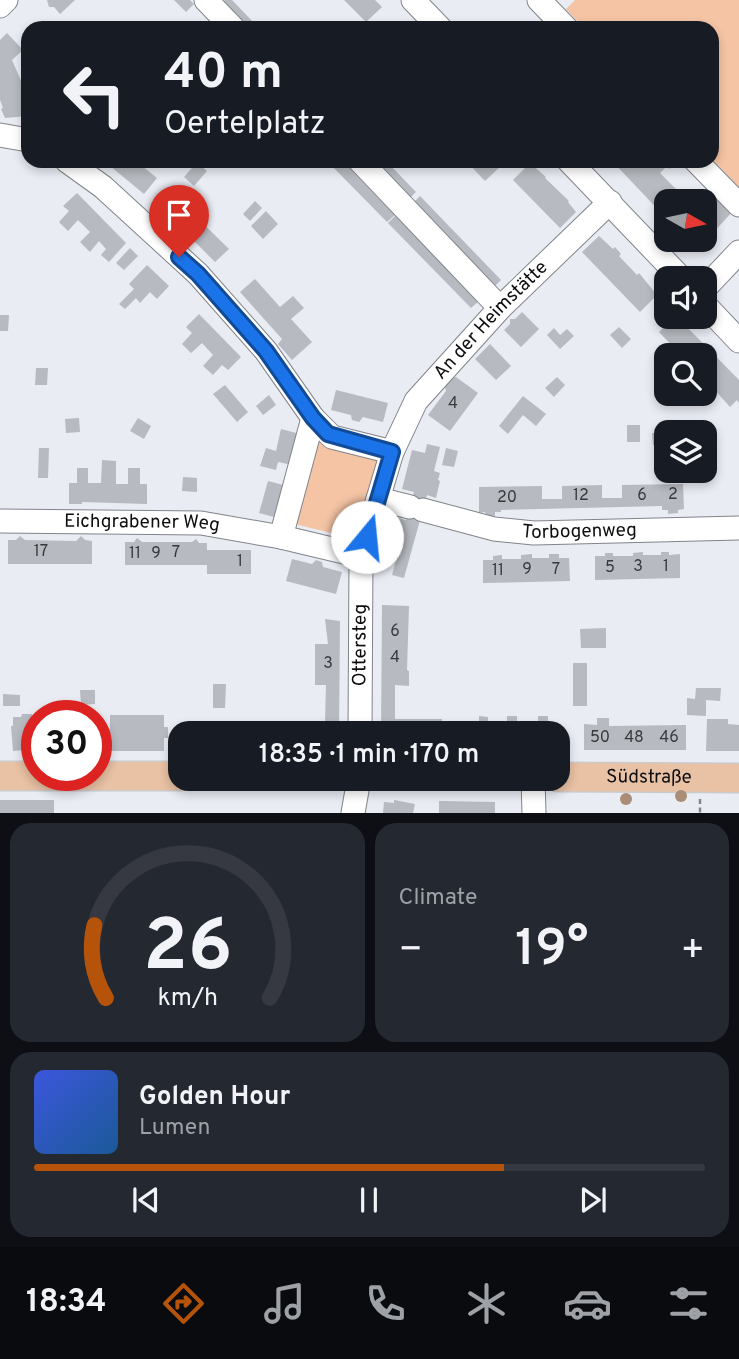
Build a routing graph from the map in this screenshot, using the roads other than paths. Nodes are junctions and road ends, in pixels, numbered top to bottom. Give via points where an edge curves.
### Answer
1 (6, 0) edge
2 (206, 0) edge
3 (413, 0) edge
4 (539, 0) edge
5 (0, 6) edge
6 (226, 21) edge
7 (433, 21) edge
8 (559, 21) edge
9 (0, 135) edge
10 (21, 139) edge
11 (76, 168) edge
12 (367, 168) edge
13 (576, 168) edge
14 (703, 168) edge
15 (610, 202) junction
16 (739, 205) edge
17 (739, 252) edge
18 (670, 266) edge
19 (717, 275) edge
20 (500, 308) junction
21 (717, 317) edge
22 (739, 341) edge
23 (313, 418) junction
24 (392, 452) junction
25 (378, 499) junction
26 (0, 521) edge
27 (739, 528) edge
28 (281, 537) junction
29 (361, 556) junction
30 (360, 721) edge
31 (0, 776) edge
32 (168, 776) edge
33 (570, 777) edge
34 (739, 778) edge
35 (357, 791) edge
36 (533, 791) edge
37 (353, 813) edge
38 (534, 813) edge

1 - 5 street
2 - 6 street
3 - 7 street
4 - 8 street
9 - 10 street
11 - 23 street via 198,274 266,351
12 - 20 street
13 - 15 street
14 - 16 street
15 - 18 street
15 - 20 street, An der Heimstätte
17 - 19 street
20 - 24 street, An der Heimstätte via 416,401
21 - 22 street
23 - 24 street via 332,437
23 - 28 street
24 - 25 street, An der Heimstätte
25 - 27 street, Torbogenweg via 494,529 534,533
25 - 29 street, Ottersteg
26 - 28 street, Eichgrabener Weg via 201,523
28 - 29 street, Eichgrabener Weg
29 - 30 street, Ottersteg
31 - 32 main road
33 - 34 main road, Südstraße
35 - 37 street
36 - 38 street

